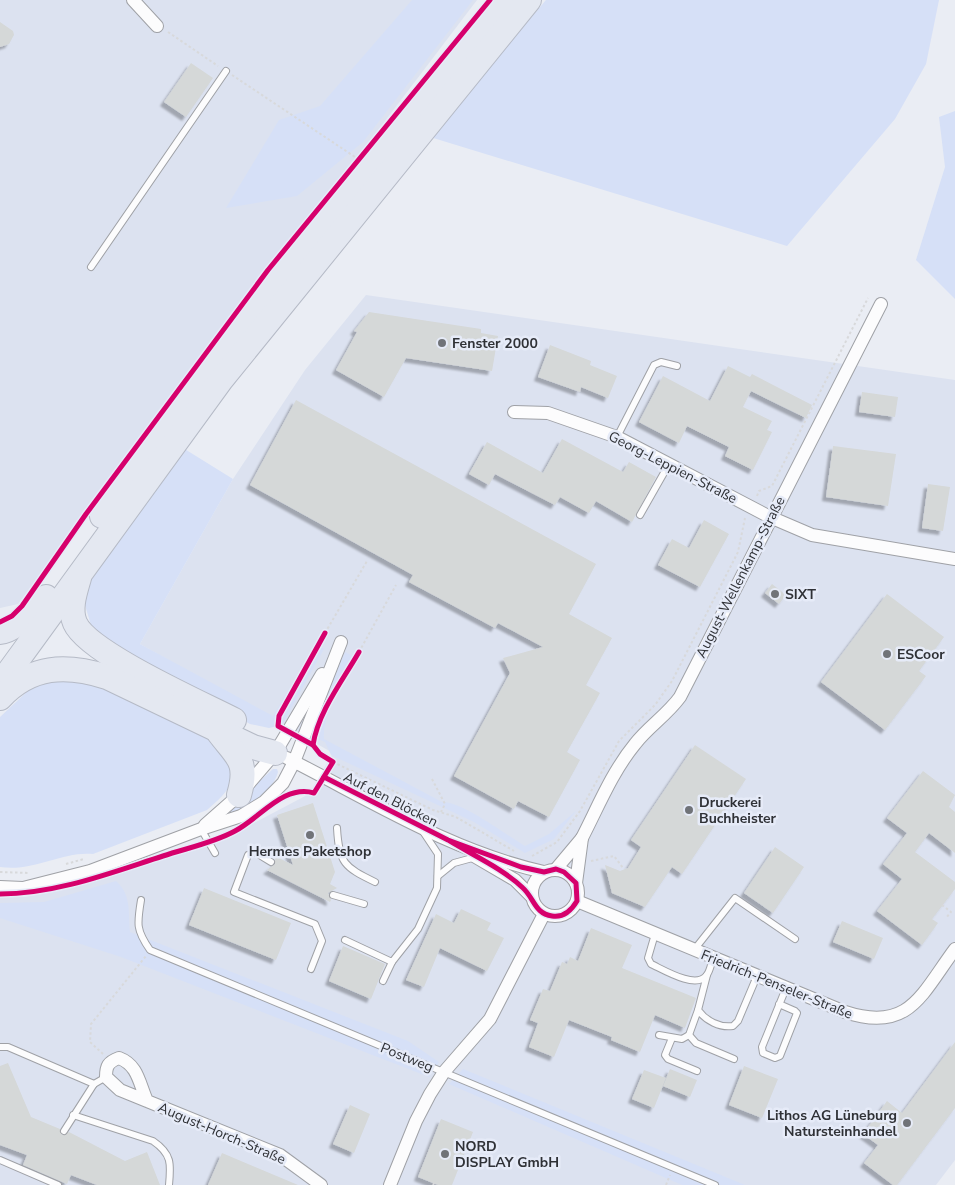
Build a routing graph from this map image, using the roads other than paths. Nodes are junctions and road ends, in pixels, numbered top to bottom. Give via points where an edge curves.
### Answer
1 (133, 0) edge
2 (507, 0) edge
3 (529, 0) edge
4 (157, 26) road end
5 (226, 71) road end
6 (91, 267) dead end
7 (882, 304) dead end
8 (677, 366) dead end
9 (514, 412) dead end
10 (617, 437) junction
11 (670, 464) junction
12 (640, 516) dead end
13 (770, 518) junction
14 (955, 559) edge
15 (82, 570) junction
16 (46, 597) junction
17 (0, 632) edge
18 (0, 662) edge
19 (0, 684) edge
20 (0, 698) edge
21 (216, 730) junction
22 (285, 757) junction
23 (239, 795) junction
24 (337, 828) dead end
25 (421, 828) junction
26 (201, 829) junction
27 (582, 838) junction
28 (448, 840) junction
29 (215, 853) dead end
30 (477, 857) junction
31 (271, 862) dead end
32 (550, 871) junction
33 (438, 876) junction
34 (375, 882) dead end
35 (576, 883) junction
36 (0, 887) edge
37 (334, 895) dead end
38 (531, 896) junction
39 (141, 900) dead end
40 (576, 902) junction
41 (364, 904) dead end
42 (544, 914) junction
43 (655, 934) junction
44 (795, 939) dead end
45 (345, 940) dead end
46 (955, 949) edge
47 (694, 950) junction
48 (713, 958) junction
49 (392, 962) junction
50 (311, 969) dead end
51 (707, 975) junction
52 (757, 976) junction
53 (383, 981) dead end
54 (786, 988) junction
55 (779, 1004) junction
56 (698, 1010) junction
57 (659, 1035) dead end
58 (688, 1036) junction
59 (672, 1038) junction
60 (0, 1046) edge
61 (734, 1059) dead end
62 (697, 1071) dead end
63 (444, 1072) junction
64 (106, 1077) junction
65 (94, 1084) junction
66 (147, 1101) junction
67 (73, 1115) junction
68 (64, 1131) dead end
69 (0, 1160) edge
70 (58, 1185) edge
71 (170, 1185) edge
72 (320, 1185) edge
73 (390, 1185) edge
74 (715, 1185) edge

1 - 4 street
2 - 16 highway via 292,259 145,453
3 - 15 highway via 227,373
5 - 6 lane
7 - 13 street, August-Wellenkamp-Straße
8 - 10 lane via 661,362 654,365
9 - 10 street, Georg-Leppien-Straße via 548,413
10 - 11 street, Georg-Leppien-Straße
11 - 12 lane
11 - 13 street, Georg-Leppien-Straße
13 - 14 street via 812,535
13 - 27 street, August-Wellenkamp-Straße via 680,697 636,742
15 - 19 highway
15 - 22 highway via 72,608 75,623 85,638 106,654 264,736
16 - 17 highway via 18,624
16 - 18 highway
20 - 21 highway via 26,678 45,670 85,670 107,677
21 - 22 highway
21 - 23 highway via 236,752 240,762 242,783
22 - 22 street via 341,642
22 - 23 street
22 - 25 street, Auf den Blöcken
22 - 26 street via 283,783 264,802 241,816
23 - 26 street
24 - 34 lane via 338,850 343,862 351,870
25 - 28 street, Auf den Blöcken
25 - 33 lane via 438,854
26 - 29 lane
26 - 36 street via 74,876 23,888
27 - 32 street, August-Wellenkamp-Straße
27 - 35 street, August-Wellenkamp-Straße
28 - 30 street, Auf den Blöcken
28 - 32 street, Auf den Blöcken via 521,867
30 - 33 lane via 454,863
30 - 38 street, Auf den Blöcken via 515,880
31 - 50 lane via 250,853 234,892 315,924 322,941
32 - 35 street, Auf den Blöcken via 571,876
32 - 38 street via 534,882
33 - 49 lane via 437,888 418,929
35 - 40 street
37 - 41 lane
38 - 42 street, Auf den Blöcken
39 - 63 lane, Postweg via 137,925 150,950
40 - 42 street via 567,913
40 - 43 street, Friedrich-Penseler-Straße
42 - 63 street via 490,1019
43 - 47 street, Friedrich-Penseler-Straße
43 - 51 lane via 648,958 651,964 692,982
44 - 47 lane via 735,898
45 - 49 lane
46 - 54 street, Friedrich-Penseler-Straße via 918,999 905,1012 890,1018 863,1018
47 - 48 street, Friedrich-Penseler-Straße
48 - 51 lane
48 - 52 street, Friedrich-Penseler-Straße
49 - 53 lane
51 - 56 lane
52 - 54 street, Friedrich-Penseler-Straße
52 - 56 lane via 733,1026 726,1027 708,1020
54 - 55 lane
55 - 55 lane via 761,1050 775,1058 780,1056 796,1013
56 - 58 lane
57 - 59 lane
58 - 59 lane
58 - 61 lane via 696,1044
59 - 62 lane via 665,1055 668,1059
60 - 65 lane
63 - 73 street via 416,1122
63 - 74 lane, Postweg
64 - 65 lane
64 - 66 street, August-Horch-Straße via 120,1090
64 - 66 street, August-Horch-Straße via 110,1062 119,1058 136,1070
65 - 67 lane
66 - 72 street, August-Horch-Straße via 280,1155
67 - 68 lane
67 - 71 lane via 153,1141 165,1149 171,1165
69 - 70 lane

